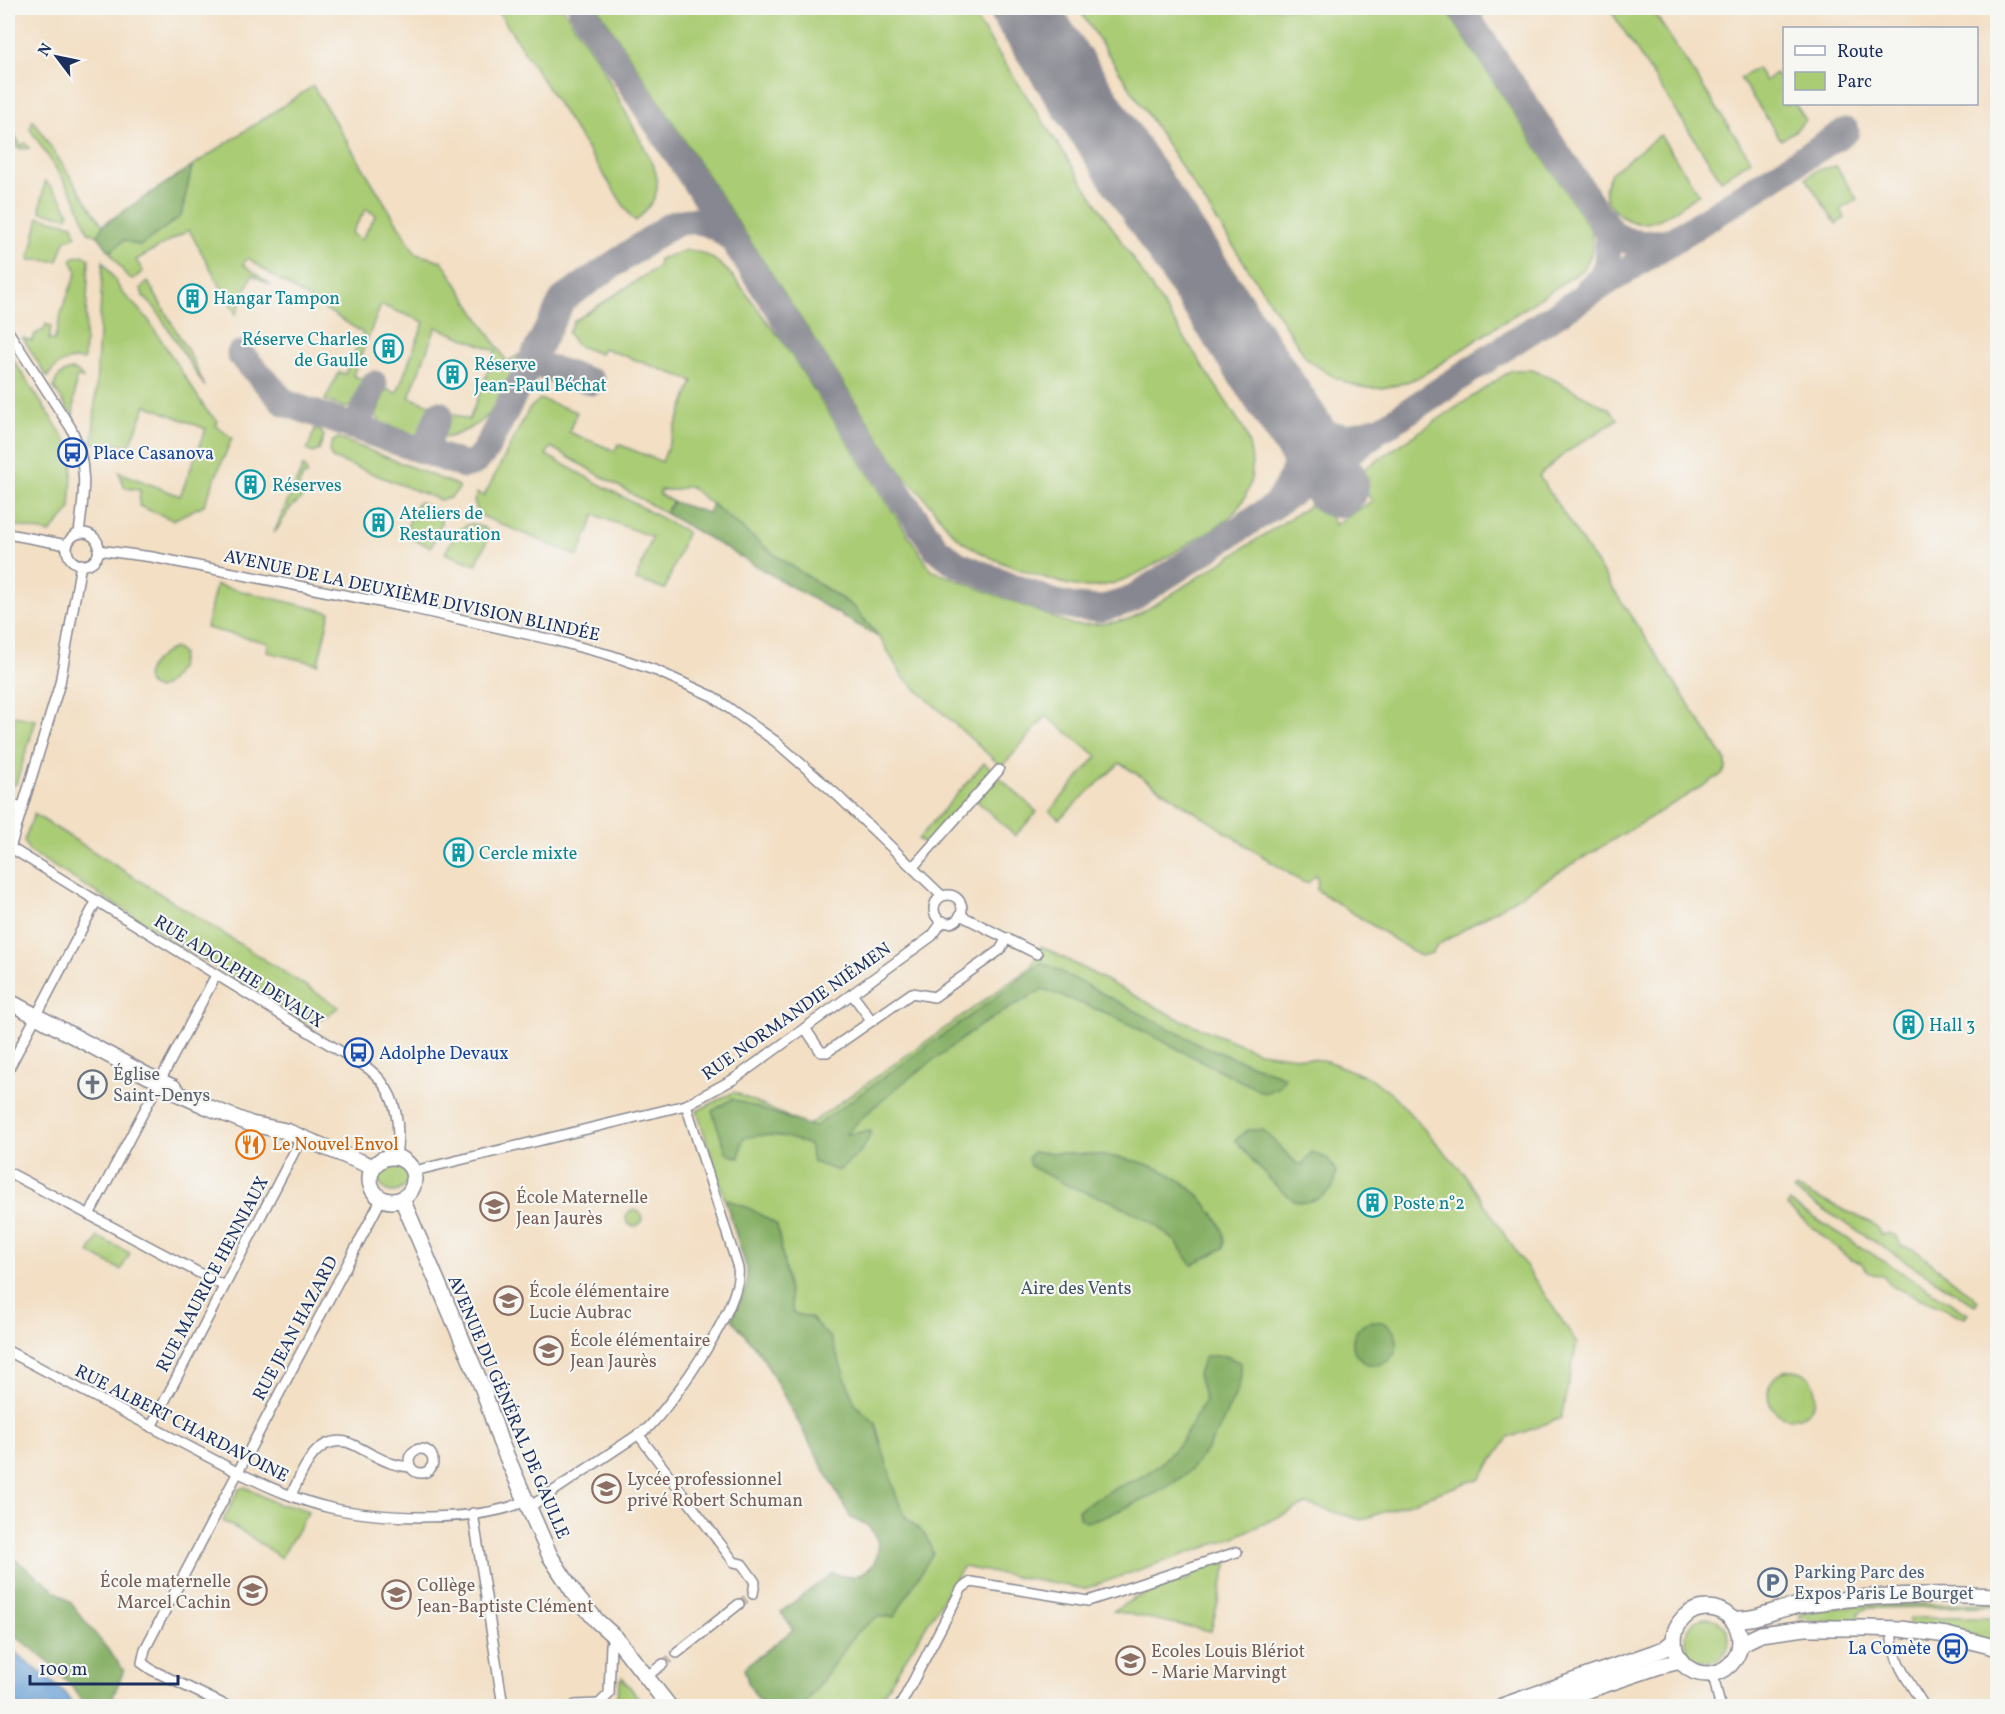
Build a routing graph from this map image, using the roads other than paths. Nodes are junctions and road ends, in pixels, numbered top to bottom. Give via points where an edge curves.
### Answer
1 (8, 331) edge
2 (79, 533) junction
3 (8, 534) edge
4 (68, 545) junction
5 (98, 550) junction
6 (81, 564) junction
7 (999, 770) dead end
8 (8, 801) edge
9 (21, 809) junction
10 (9, 852) edge
11 (913, 867) junction
12 (942, 896) junction
13 (96, 902) junction
14 (960, 915) junction
15 (943, 921) junction
16 (1006, 938) junction
17 (1037, 954) dead end
18 (216, 975) junction
19 (852, 994) junction
20 (8, 1001) edge
21 (36, 1017) junction
22 (872, 1022) junction
23 (805, 1028) junction
24 (8, 1070) edge
25 (167, 1085) junction
26 (686, 1105) junction
27 (302, 1137) junction
28 (396, 1156) junction
29 (374, 1167) junction
30 (414, 1171) junction
31 (8, 1172) edge
32 (382, 1198) junction
33 (402, 1199) junction
34 (89, 1215) junction
35 (224, 1286) junction
36 (8, 1351) edge
37 (151, 1426) junction
38 (638, 1434) junction
39 (410, 1467) dead end
40 (237, 1472) junction
41 (291, 1496) junction
42 (526, 1504) junction
43 (472, 1513) junction
44 (1237, 1552) dead end
45 (753, 1594) dead end
46 (1998, 1596) edge
47 (739, 1604) tunnel mouth
48 (1732, 1619) junction
49 (597, 1621) junction
50 (1892, 1629) junction
51 (1674, 1641) junction
52 (611, 1644) junction
53 (1740, 1644) junction
54 (1998, 1648) edge
55 (677, 1653) tunnel mouth
56 (1681, 1661) junction
57 (663, 1664) tunnel mouth
58 (1713, 1674) junction
59 (646, 1676) junction
60 (227, 1707) edge
61 (504, 1707) edge
62 (574, 1707) edge
63 (659, 1707) edge
64 (669, 1707) edge
65 (900, 1707) edge
66 (1502, 1707) edge
67 (1541, 1707) edge
68 (1720, 1707) edge
69 (1924, 1707) edge

1 - 2 street via 79,442 84,468
2 - 4 street
2 - 5 street via 94,539
3 - 4 street
4 - 6 street via 71,560
5 - 6 street via 93,561
5 - 11 street, AVENUE DE LA DEUXIÈME DIVISION BLINDÉE via 411,608 553,640 657,671 712,696 775,741
6 - 9 street via 60,683
7 - 11 street
8 - 9 street
9 - 10 street
10 - 13 street, RUE ADOLPHE DEVAUX
11 - 12 street, AVENUE DE LA DEUXIÈME DIVISION BLINDÉE
12 - 14 street via 959,899
12 - 15 street via 934,907 936,916
13 - 18 street, RUE ADOLPHE DEVAUX
13 - 21 street
14 - 15 street via 955,921
14 - 16 street
15 - 19 street, RUE NORMANDIE NIÉMEN via 932,936
16 - 17 street
16 - 22 street via 1000,950 934,997 912,993
18 - 25 street
18 - 28 street, RUE ADOLPHE DEVAUX via 380,1079 388,1089 399,1124
19 - 22 street
19 - 23 street, RUE NORMANDIE NIÉMEN
20 - 21 main road
21 - 24 street
21 - 25 main road
22 - 23 street via 827,1052 821,1052
23 - 26 street, RUE NORMANDIE NIÉMEN via 734,1079
25 - 27 main road via 183,1087 216,1101 227,1113 251,1124
25 - 34 street
26 - 30 street, RUE NORMANDIE NIÉMEN
26 - 38 street, RUE ALBERT CHARDAVOINE via 739,1275 721,1322 701,1358 658,1417
27 - 29 main road
27 - 35 street, RUE MAURICE HENNIAUX
28 - 29 main road via 380,1160
28 - 30 main road via 408,1162
29 - 32 main road via 370,1180
30 - 33 main road via 414,1185
31 - 34 street
32 - 33 main road
32 - 40 street, RUE JEAN HAZARD
33 - 42 main road, AVENUE DU GÉNÉRAL DE GAULLE via 483,1389
34 - 35 street
35 - 37 street, RUE MAURICE HENNIAUX
36 - 37 street, RUE ALBERT CHARDAVOINE
37 - 40 street, RUE ALBERT CHARDAVOINE
38 - 42 street, RUE ALBERT CHARDAVOINE
38 - 45 street via 734,1562 742,1564 755,1582
39 - 41 street via 394,1466 347,1442 324,1444 315,1452
40 - 41 street, RUE ALBERT CHARDAVOINE
40 - 60 street, RUE JEAN HAZARD via 145,1648 142,1663
41 - 43 street, RUE ALBERT CHARDAVOINE via 364,1515 420,1517
42 - 43 street, RUE ALBERT CHARDAVOINE
42 - 49 main road, AVENUE DU GÉNÉRAL DE GAULLE via 560,1574
43 - 61 street
44 - 65 street via 1088,1601 971,1582 962,1588
46 - 48 main road via 1872,1598 1794,1606 1756,1618
47 - 55 street
48 - 51 main road via 1717,1609 1692,1611 1680,1621
48 - 53 main road
49 - 52 main road, AVENUE DU GÉNÉRAL DE GAULLE
49 - 59 main road, AVENUE DU GÉNÉRAL DE GAULLE
50 - 53 main road via 1805,1628 1761,1634
50 - 54 main road via 1947,1635
50 - 69 street via 1891,1642 1898,1662
51 - 56 main road
51 - 66 main road via 1664,1649
52 - 62 street via 609,1694 599,1704
52 - 63 main road, AVENUE DU GÉNÉRAL DE GAULLE
53 - 58 main road via 1730,1665
56 - 58 main road via 1690,1670
56 - 67 main road
57 - 59 street
58 - 68 street
59 - 64 main road, AVENUE DU GÉNÉRAL DE GAULLE

